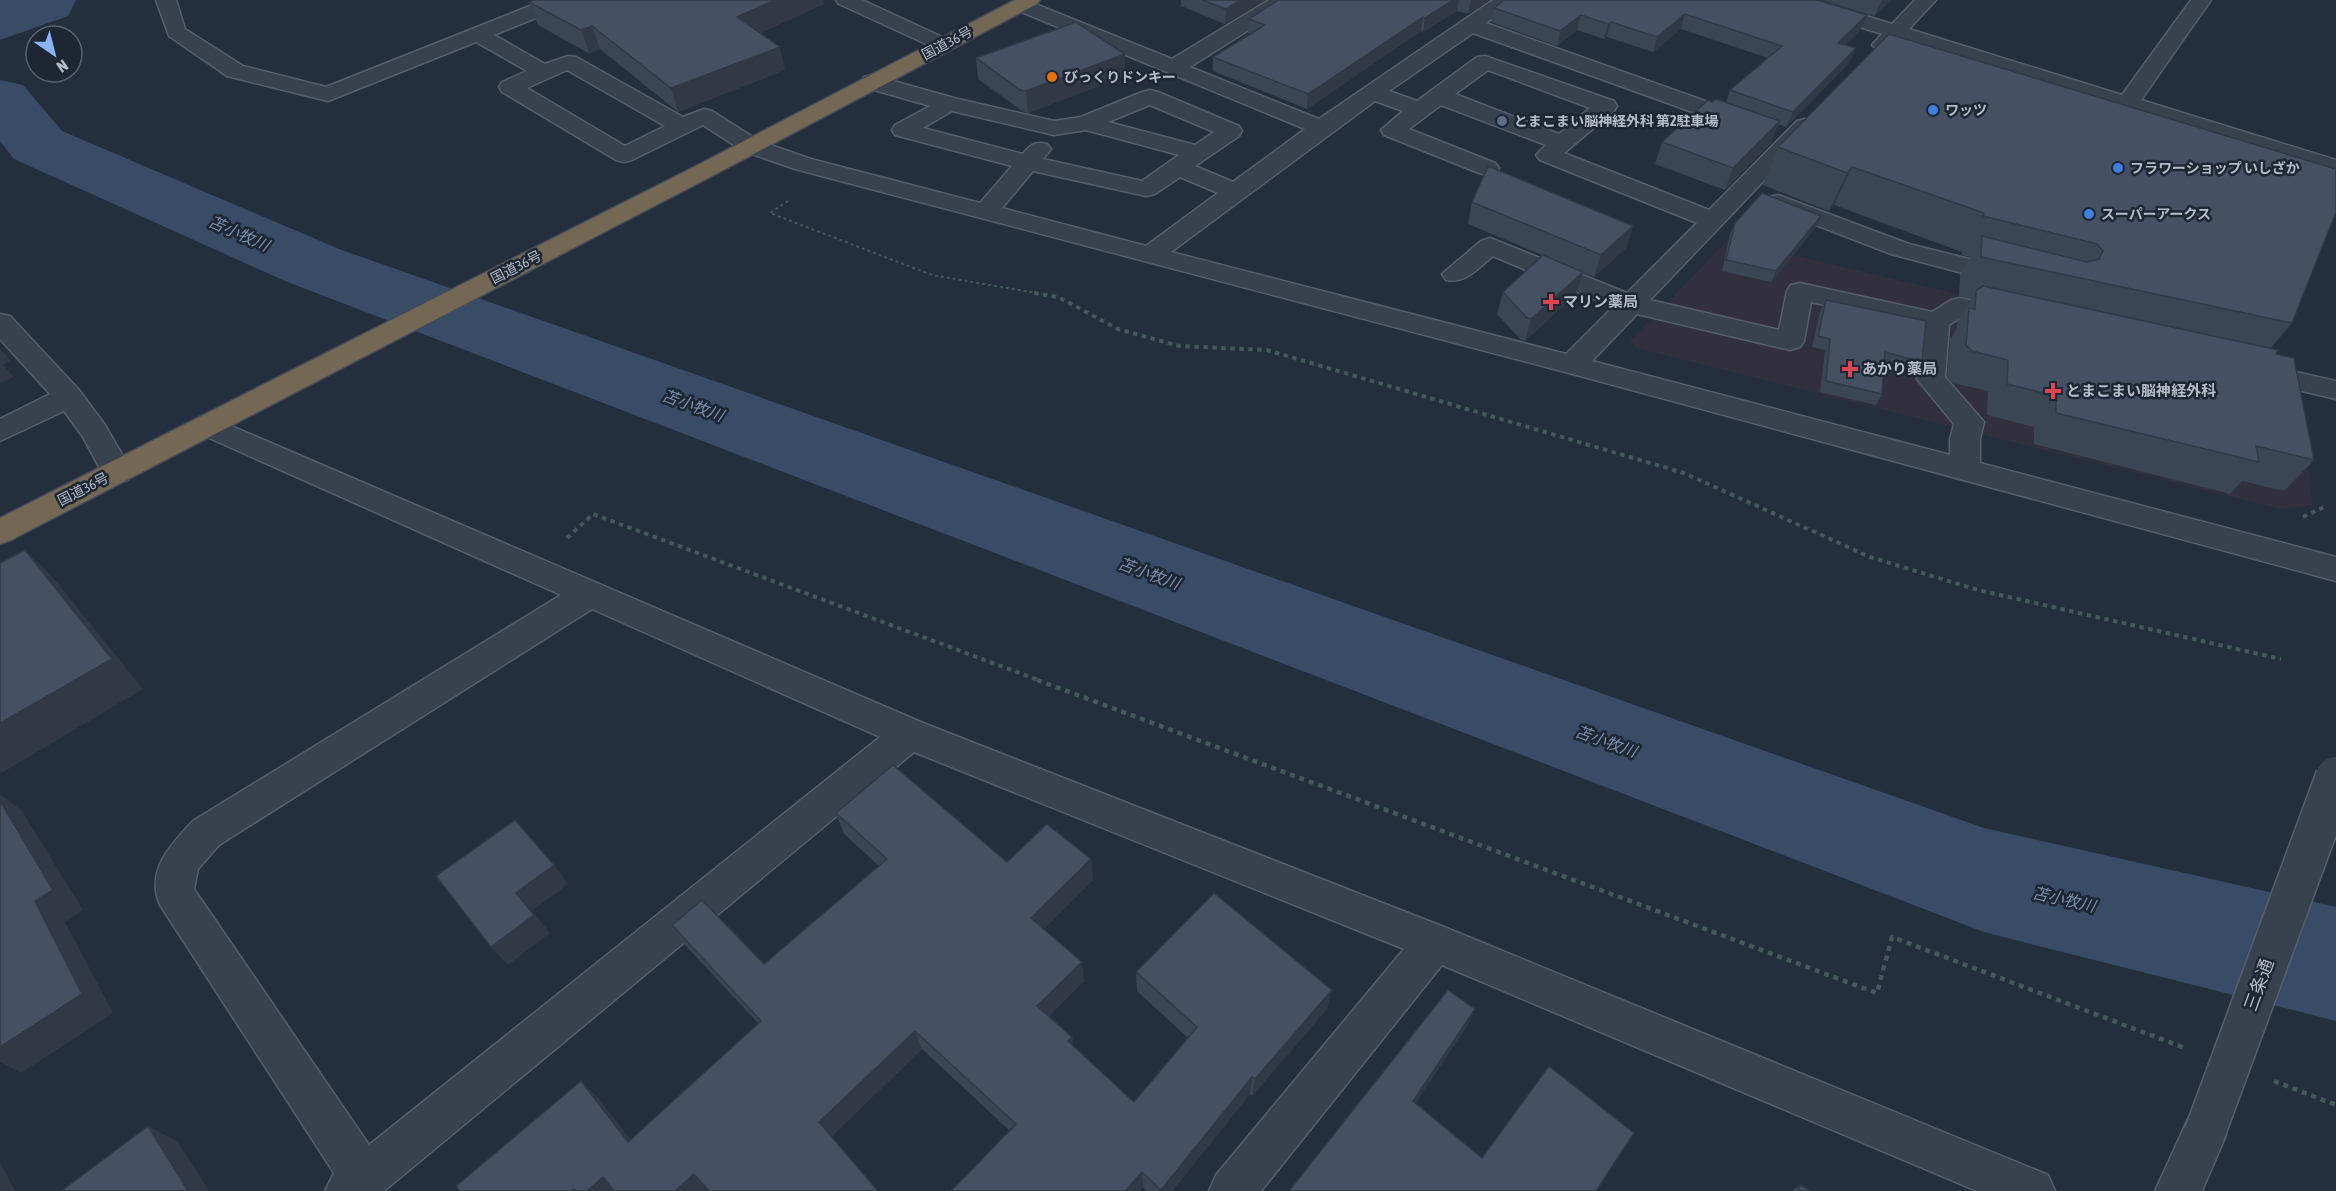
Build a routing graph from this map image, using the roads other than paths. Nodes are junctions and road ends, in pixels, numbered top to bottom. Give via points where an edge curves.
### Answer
1 (166, 0) edge
2 (563, 0) edge
3 (846, 0) edge
4 (1282, 0) edge
5 (1506, 0) edge
6 (1793, 0) edge
7 (1926, 0) edge
8 (2201, 0) edge
9 (1026, 2) edge
10 (1471, 25) junction
11 (1895, 32) junction
12 (477, 34) junction
13 (944, 45) junction
14 (1882, 62) edge
15 (1174, 67) junction
16 (544, 72) junction
17 (872, 82) junction
18 (1373, 92) junction
19 (1439, 96) junction
20 (2127, 104) junction
21 (949, 105) junction
22 (1823, 108) edge
23 (1420, 110) junction
24 (1086, 123) junction
25 (682, 126) junction
26 (1054, 128) junction
27 (1320, 128) junction
28 (1773, 134) junction
29 (1562, 143) junction
30 (751, 146) junction
31 (1198, 153) junction
32 (1028, 163) junction
33 (1178, 167) junction
34 (1487, 168) edge
35 (2336, 168) edge
36 (1743, 188) junction
37 (1235, 192) junction
38 (986, 211) junction
39 (1712, 220) junction
40 (1149, 256) junction
41 (1455, 274) dead end
42 (2027, 282) edge
43 (1630, 304) junction
44 (1936, 321) junction
45 (2028, 321) edge
46 (0, 322) edge
47 (1572, 365) junction
48 (2234, 367) edge
49 (2336, 390) edge
50 (69, 397) junction
51 (208, 426) junction
52 (0, 431) edge
53 (1965, 470) junction
54 (117, 472) junction
55 (0, 532) edge
56 (2336, 569) edge
57 (589, 594) junction
58 (910, 734) junction
59 (2336, 777) edge
60 (1435, 942) junction
61 (356, 1185) edge
62 (1232, 1191) edge
63 (2032, 1191) edge
64 (2178, 1191) edge

1 - 12 street via 176,32 235,71 328,94
2 - 12 street
3 - 13 street
4 - 15 street
5 - 10 street
6 - 11 street
7 - 11 street
8 - 20 street
9 - 13 highway, 国道36号
9 - 15 street
10 - 18 street
10 - 28 street
11 - 14 street
11 - 20 street
12 - 16 street
13 - 17 highway, 国道36号
15 - 27 street
16 - 25 street via 568,62
16 - 25 street via 510,87 624,155
17 - 21 street
17 - 30 highway, 国道36号
18 - 23 street
18 - 27 street
19 - 23 street
19 - 29 street
19 - 29 street via 1485,62 1606,106
20 - 35 street
21 - 26 street
21 - 32 street via 903,130
22 - 28 street
23 - 34 street via 1392,130
24 - 26 street
24 - 31 street
24 - 31 street via 1150,97 1231,131
25 - 30 street via 704,116
26 - 32 street
27 - 37 street
28 - 36 street
29 - 39 street via 1548,155
30 - 38 street via 803,164
30 - 51 highway, 国道36号
31 - 33 street
32 - 33 street via 1146,189
32 - 38 street
33 - 37 street
36 - 39 street
36 - 42 street via 1900,249
37 - 40 street
38 - 40 street
39 - 43 street
40 - 47 street
41 - 43 street via 1491,246
43 - 44 street via 1790,341 1800,291
43 - 47 street
44 - 45 street via 1960,306
44 - 53 street via 1931,379 1969,422
46 - 50 street
47 - 53 street
48 - 49 street
50 - 52 street
50 - 54 street via 95,432
51 - 54 highway, 国道36号
51 - 57 street
53 - 56 street
54 - 55 highway, 国道36号
57 - 58 street
57 - 61 street via 206,832 180,861 174,892
58 - 60 street
58 - 61 street
59 - 64 street, 三条通, bridge via 2204,1135
60 - 62 street
60 - 63 street

